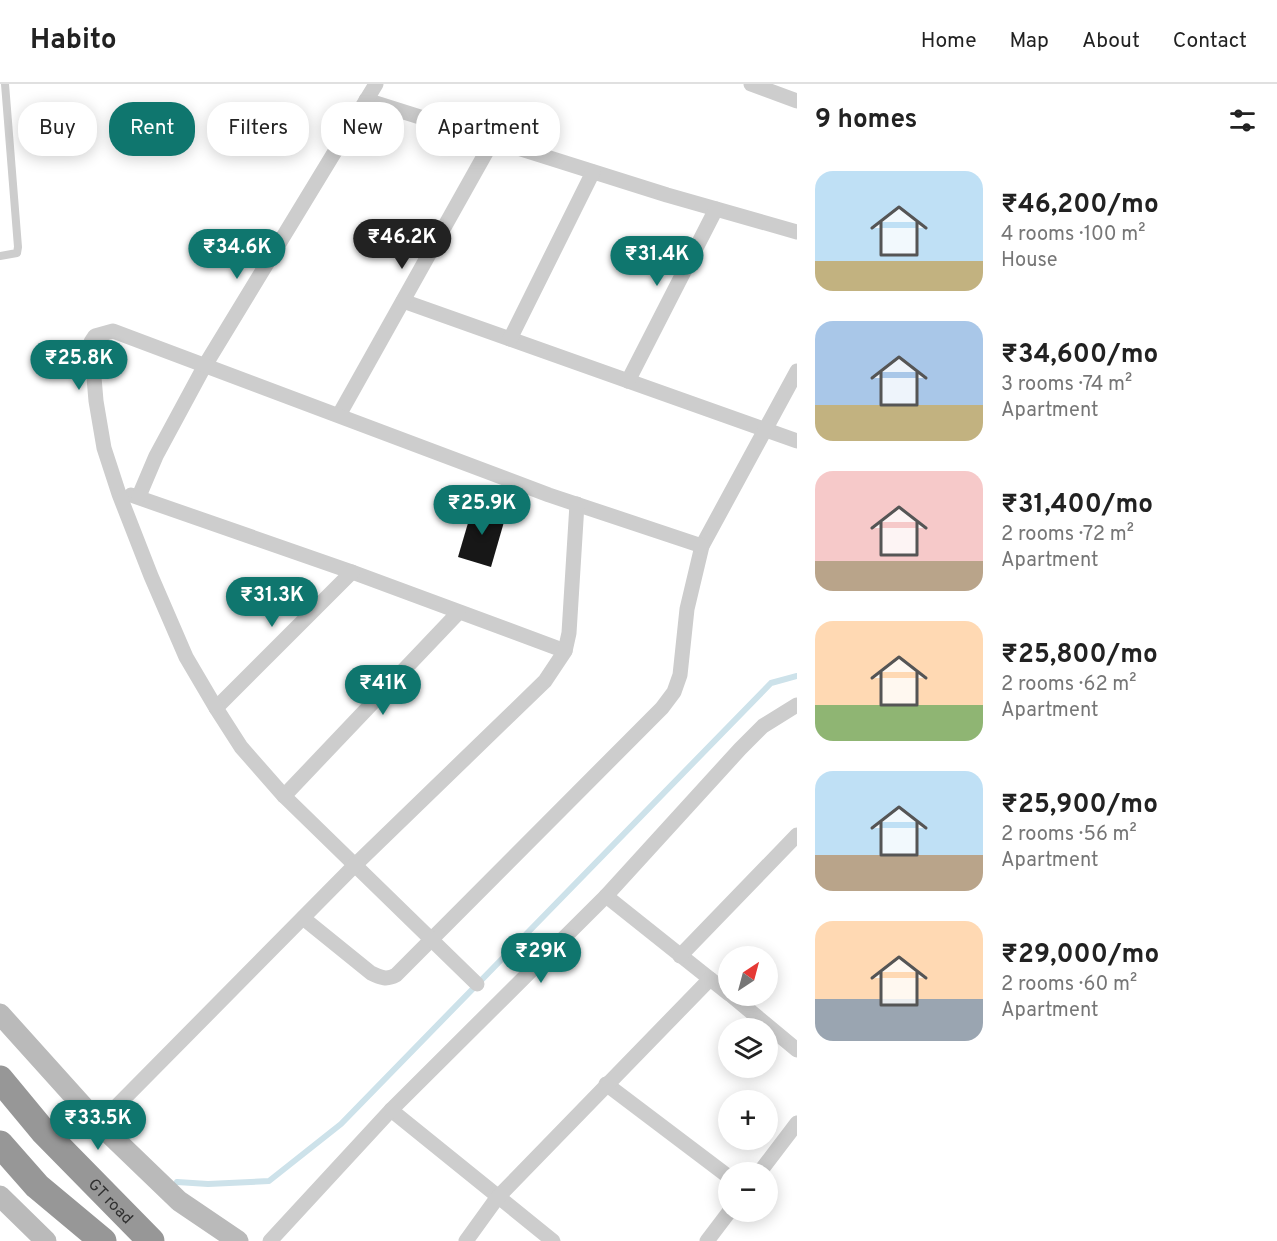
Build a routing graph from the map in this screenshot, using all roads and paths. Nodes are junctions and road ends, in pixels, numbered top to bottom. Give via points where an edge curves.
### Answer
1 (5, 84) edge
2 (376, 84) edge
3 (752, 84) edge
4 (366, 100) junction
5 (797, 101) edge
6 (416, 116) edge
7 (484, 156) edge
8 (543, 156) edge
9 (593, 172) junction
10 (716, 209) junction
11 (797, 232) edge
12 (0, 256) edge
13 (403, 301) junction
14 (510, 339) junction
15 (204, 367) junction
16 (797, 371) edge
17 (628, 381) junction
18 (339, 415) junction
19 (765, 430) junction
20 (797, 441) edge
21 (119, 494) junction
22 (139, 496) junction
23 (577, 504) junction
24 (702, 546) junction
25 (352, 572) junction
26 (458, 613) junction
27 (565, 651) junction
28 (797, 705) edge
29 (216, 708) junction
30 (284, 796) junction
31 (797, 835) edge
32 (355, 865) junction
33 (606, 896) junction
34 (303, 918) junction
35 (431, 939) junction
36 (680, 956) junction
37 (710, 979) junction
38 (477, 984) dead end
39 (718, 985) edge
40 (743, 1006) edge
41 (0, 1014) edge
42 (797, 1050) edge
43 (0, 1079) edge
44 (606, 1084) junction
45 (391, 1110) junction
46 (797, 1123) edge
47 (99, 1124) junction
48 (0, 1144) edge
49 (767, 1162) edge
50 (718, 1169) edge
51 (497, 1198) junction
52 (5, 1203) edge
53 (721, 1222) edge
54 (46, 1241) edge
55 (103, 1241) edge
56 (151, 1241) edge
57 (238, 1241) edge
58 (270, 1241) edge
59 (466, 1241) edge
60 (554, 1241) edge
61 (707, 1241) edge

1 - 12 lane via 18,247 17,253
2 - 4 street
3 - 5 street
4 - 6 street
4 - 15 street
7 - 13 street
8 - 9 street
9 - 10 street
9 - 14 street
10 - 11 street
10 - 17 street
13 - 14 street
13 - 18 street
14 - 17 street
15 - 18 street
15 - 21 street via 113,331 94,336 91,342 96,401 104,448
15 - 22 street
16 - 19 street
17 - 19 street
18 - 23 street
19 - 20 street
19 - 24 street
21 - 22 street
21 - 29 street via 186,657
22 - 25 street
23 - 24 street
23 - 27 street
24 - 35 street via 674,692
25 - 26 street
25 - 29 street
26 - 27 street
26 - 30 street
27 - 32 street via 545,681
28 - 33 street via 763,726 740,748
29 - 30 street via 241,747
30 - 32 street
31 - 36 street
32 - 34 street
32 - 35 street
33 - 36 street
33 - 45 street
34 - 35 street via 380,978 396,975
34 - 47 street
35 - 38 street
36 - 37 street
37 - 39 street
37 - 44 street
40 - 42 street
41 - 47 main road
43 - 56 highway, GT road via 43,1131
44 - 50 street
44 - 51 street
45 - 51 street
45 - 58 street
46 - 49 street
47 - 57 main road via 179,1201
48 - 55 highway, GT road via 37,1186
51 - 59 street
51 - 60 street
52 - 54 main road
53 - 61 street

